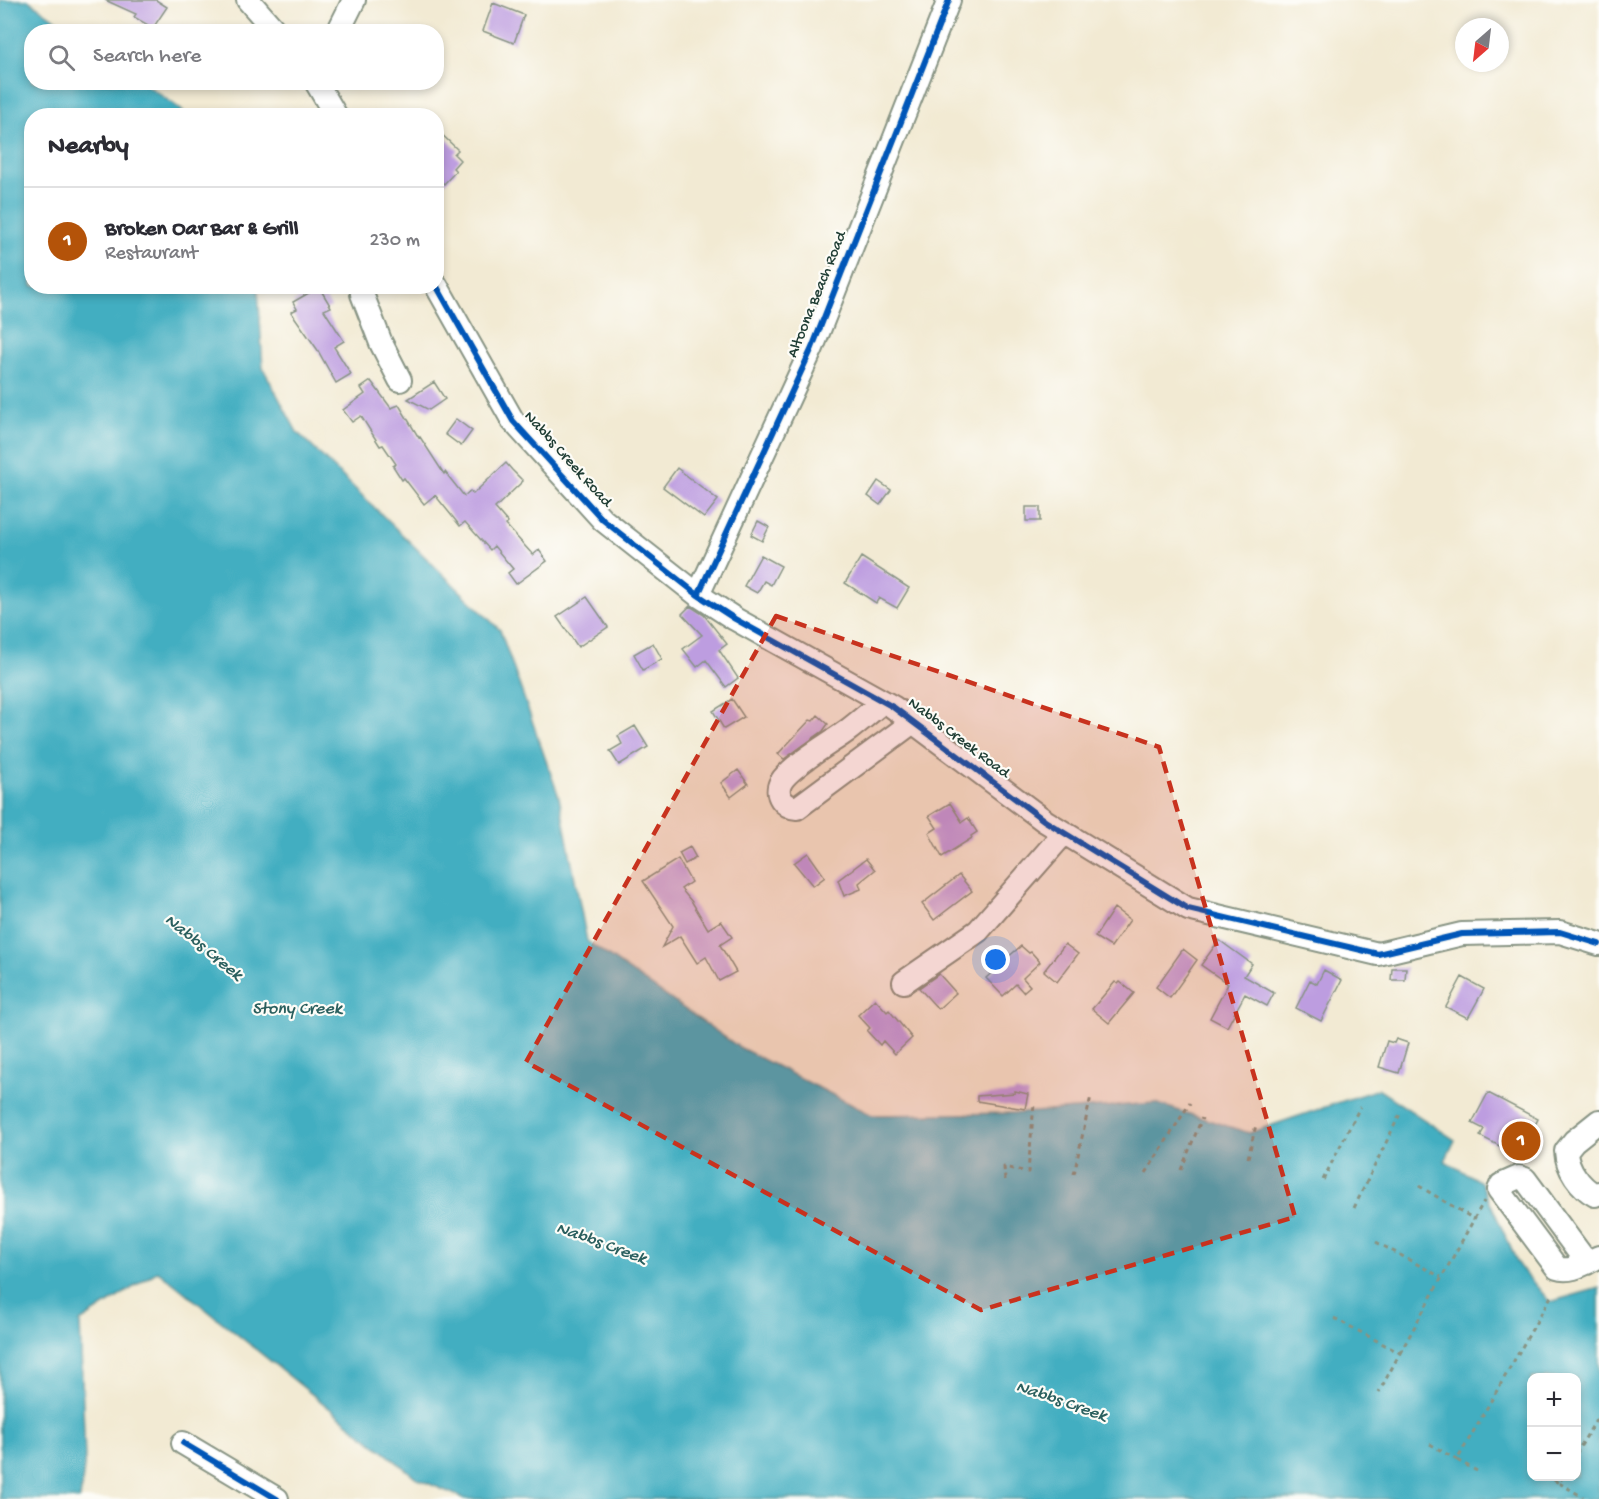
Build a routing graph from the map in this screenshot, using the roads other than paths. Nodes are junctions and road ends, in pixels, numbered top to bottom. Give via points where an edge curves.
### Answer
1 (248, 0) edge
2 (354, 0) edge
3 (949, 0) edge
4 (269, 24) edge
5 (342, 24) edge
6 (321, 90) edge
7 (331, 108) edge
8 (362, 294) edge
9 (441, 294) edge
10 (400, 380) dead end
11 (698, 595) junction
12 (883, 702) junction
13 (913, 722) junction
14 (1064, 833) junction
15 (1599, 944) edge
16 (904, 982) dead end
17 (1599, 1121) edge
18 (1599, 1193) edge
19 (183, 1443) dead end
20 (277, 1499) edge

1 - 4 street
2 - 5 street
3 - 11 street, Altoona Beach Road via 812,348
6 - 7 street
8 - 10 street
9 - 11 street, Nabbs Creek Road via 513,421 603,520
11 - 12 street, Nabbs Creek Road
12 - 13 street, Nabbs Creek Road
12 - 13 street via 781,782 779,792 789,808 797,808
13 - 14 street, Nabbs Creek Road
14 - 15 street, Nabbs Creek Road via 1188,909 1378,954 1462,934 1560,932
14 - 16 street via 978,931
17 - 18 street via 1566,1151 1567,1162 1585,1189 1595,1195
19 - 20 street

